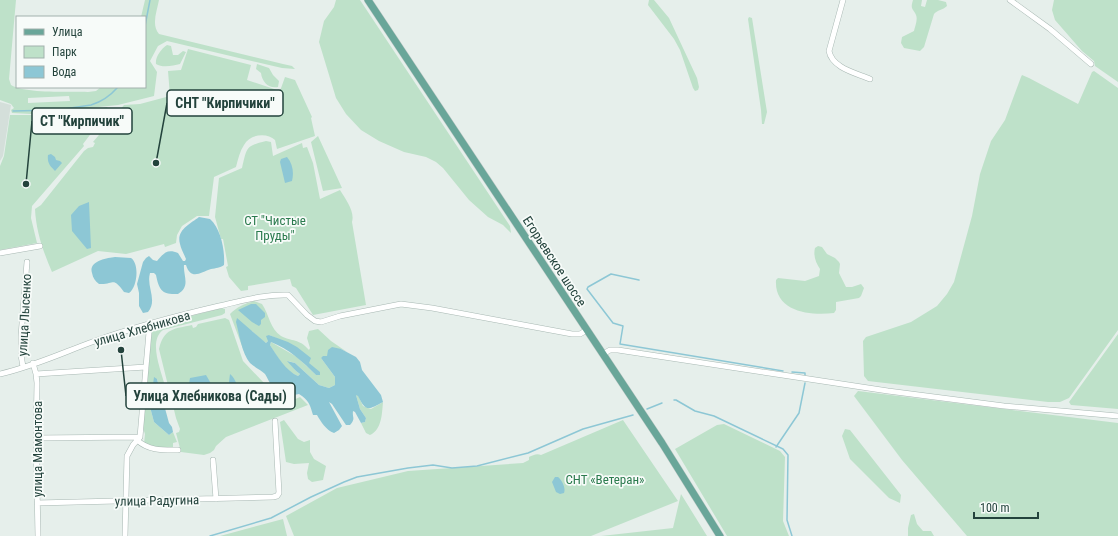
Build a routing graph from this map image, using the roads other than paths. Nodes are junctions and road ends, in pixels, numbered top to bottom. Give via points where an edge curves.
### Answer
1 (368, 0) edge
2 (843, 0) edge
3 (1010, 0) edge
4 (1091, 64) dead end
5 (870, 79) dead end
6 (40, 246) dead end
7 (0, 253) edge
8 (27, 262) dead end
9 (147, 325) junction
10 (587, 330) junction
11 (603, 354) junction
12 (33, 364) junction
13 (23, 367) junction
14 (146, 367) junction
15 (0, 374) edge
16 (36, 374) junction
17 (1118, 416) edge
18 (275, 421) dead end
19 (36, 438) junction
20 (138, 438) junction
21 (178, 450) dead end
22 (214, 460) dead end
23 (216, 499) junction
24 (126, 501) junction
25 (37, 503) junction
26 (38, 536) edge
27 (126, 536) edge
28 (720, 536) edge

1 - 10 main road, Егорьевское шоссе
2 - 5 street via 829,51 830,57 840,66
3 - 4 street via 1050,29
6 - 7 street
8 - 13 street, улица Лысенко via 21,340
9 - 10 street, улица Хлебникова via 253,298 288,295 307,315 315,321 322,322 401,304 572,334 580,334
9 - 12 street, улица Хлебникова
9 - 14 street via 149,332
10 - 11 main road, Егорьевское шоссе
11 - 17 street via 610,350 618,350 888,391 1004,406
11 - 28 main road, Егорьевское шоссе
12 - 13 street, улица Хлебникова
12 - 16 street, улица Мамонтова
13 - 15 street, улица Хлебникова
14 - 16 street
14 - 20 street
16 - 19 street, улица Мамонтова
18 - 23 street, улица Радугина via 279,493 277,496
19 - 20 street
19 - 25 street, улица Мамонтова
20 - 21 street via 142,445 155,449
20 - 24 street via 127,456
22 - 23 street
23 - 24 street, улица Радугина
24 - 25 street, улица Радугина
24 - 27 street
25 - 26 street, улица Мамонтова

